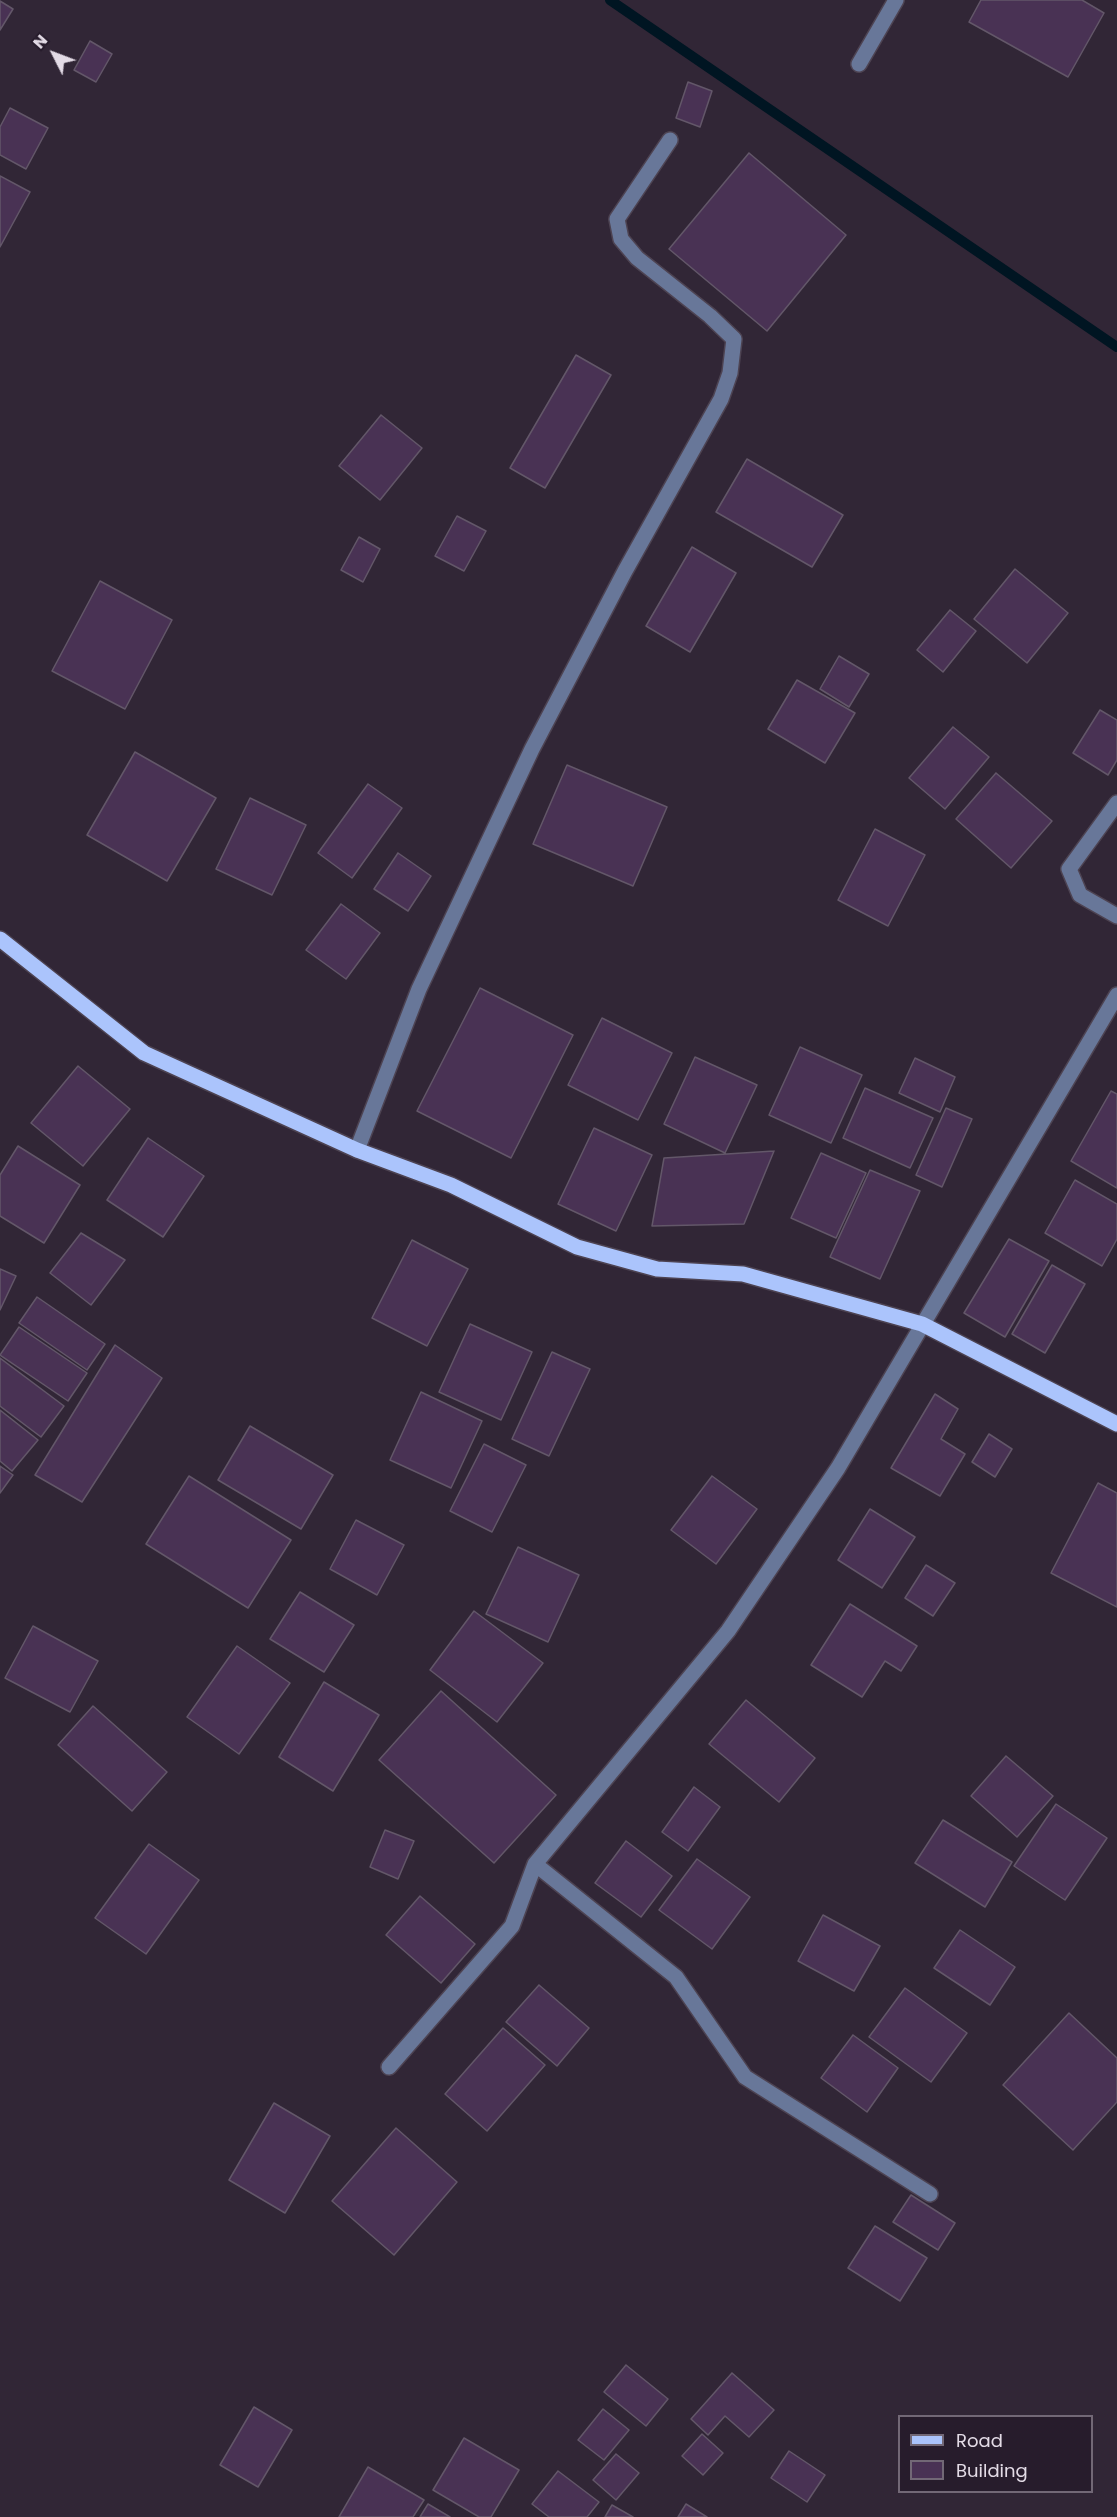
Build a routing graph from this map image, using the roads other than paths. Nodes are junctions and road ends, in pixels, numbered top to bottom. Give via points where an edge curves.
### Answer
1 (896, 0) edge
2 (859, 64) dead end
3 (670, 140) dead end
4 (1117, 803) edge
5 (1117, 916) edge
6 (0, 939) edge
7 (1117, 995) edge
8 (357, 1150) junction
9 (922, 1324) junction
10 (1117, 1424) edge
11 (535, 1864) junction
12 (389, 2067) dead end
13 (930, 2194) dead end

1 - 2 street
3 - 8 street via 617,219 621,239 637,258 734,339 721,399 532,749 419,989
4 - 5 street via 1069,869 1080,895
6 - 8 main road via 144,1053
7 - 9 street
8 - 9 main road via 451,1185 577,1247 657,1269 743,1274
9 - 10 main road
9 - 11 street via 838,1468 729,1631
11 - 12 street via 512,1926
11 - 13 street via 676,1977 745,2078

